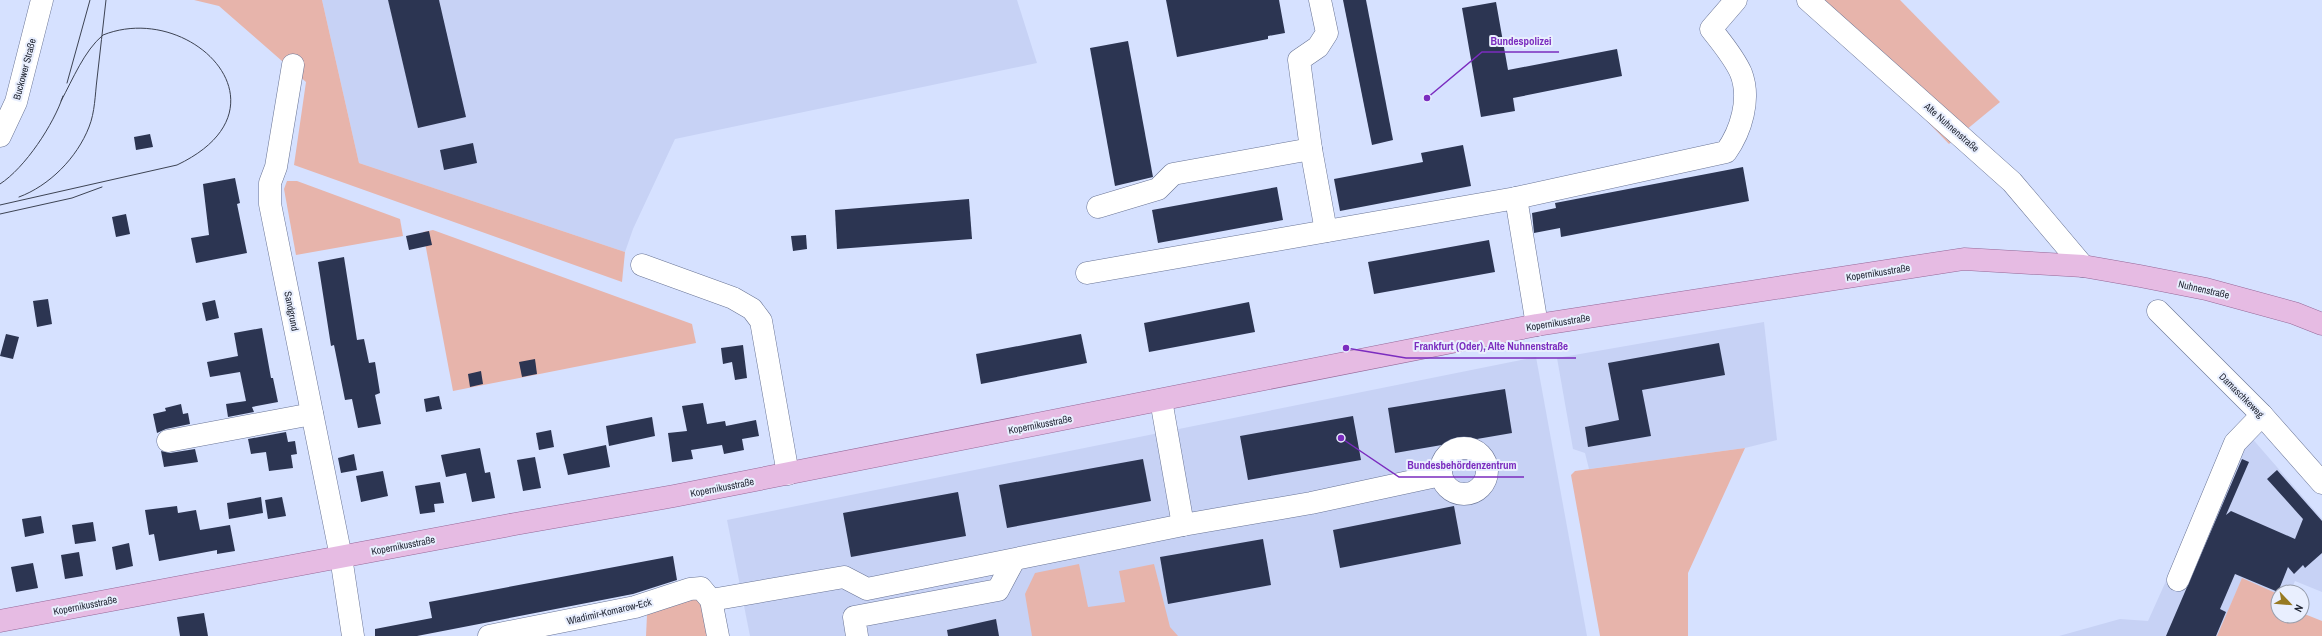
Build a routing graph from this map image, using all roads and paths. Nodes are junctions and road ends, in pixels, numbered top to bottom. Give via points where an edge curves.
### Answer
1 (1320, 0) edge
2 (1736, 0) edge
3 (1808, 0) edge
4 (36, 2) edge
5 (293, 65) dead end
6 (0, 136) edge
7 (1311, 149) junction
8 (1516, 198) junction
9 (1098, 207) dead end
10 (1326, 231) junction
11 (642, 265) dead end
12 (2083, 266) junction
13 (1087, 274) dead end
14 (2158, 311) dead end
15 (2322, 324) edge
16 (1537, 326) junction
17 (1162, 400) junction
18 (312, 414) junction
19 (2262, 415) junction
20 (168, 441) dead end
21 (788, 474) junction
22 (1441, 475) dead end
23 (2322, 483) edge
24 (1183, 524) junction
25 (341, 557) junction
26 (1014, 560) junction
27 (2178, 580) dead end
28 (711, 600) junction
29 (0, 621) edge
30 (353, 636) edge
31 (489, 636) edge
32 (718, 636) edge
33 (857, 636) edge

1 - 7 street via 1327,33 1318,48 1299,60
2 - 8 street via 1711,29 1741,72 1745,89 1741,127 1726,152
3 - 12 street, Alte Nuhnenstraße via 2012,182
4 - 6 street, Buckower Straße via 16,102
5 - 18 street, Sandgrund via 276,167 270,183 270,204
7 - 9 street via 1173,174 1158,189
7 - 10 street
8 - 10 street
8 - 16 street
10 - 13 street
11 - 21 street via 733,298 752,309 760,320
12 - 15 main road, Nuhnenstraße via 2206,289 2294,313
12 - 16 main road, Kopernikusstraße via 1964,259
14 - 19 street, Damaschkeweg
16 - 17 main road, Kopernikusstraße
17 - 21 main road, Kopernikusstraße
17 - 24 street
18 - 20 street
18 - 25 street, Sandgrund
19 - 23 street, Damaschkeweg
19 - 27 street via 2235,443
21 - 25 main road, Kopernikusstraße
22 - 24 street via 1311,502
24 - 26 street
25 - 29 main road, Kopernikusstraße
25 - 30 street, Sandgrund
26 - 28 street via 867,590 844,577
26 - 33 street via 998,590 854,617
28 - 31 street, Wladimir-Komarow-Eck via 701,588 690,589 635,608
28 - 32 street

